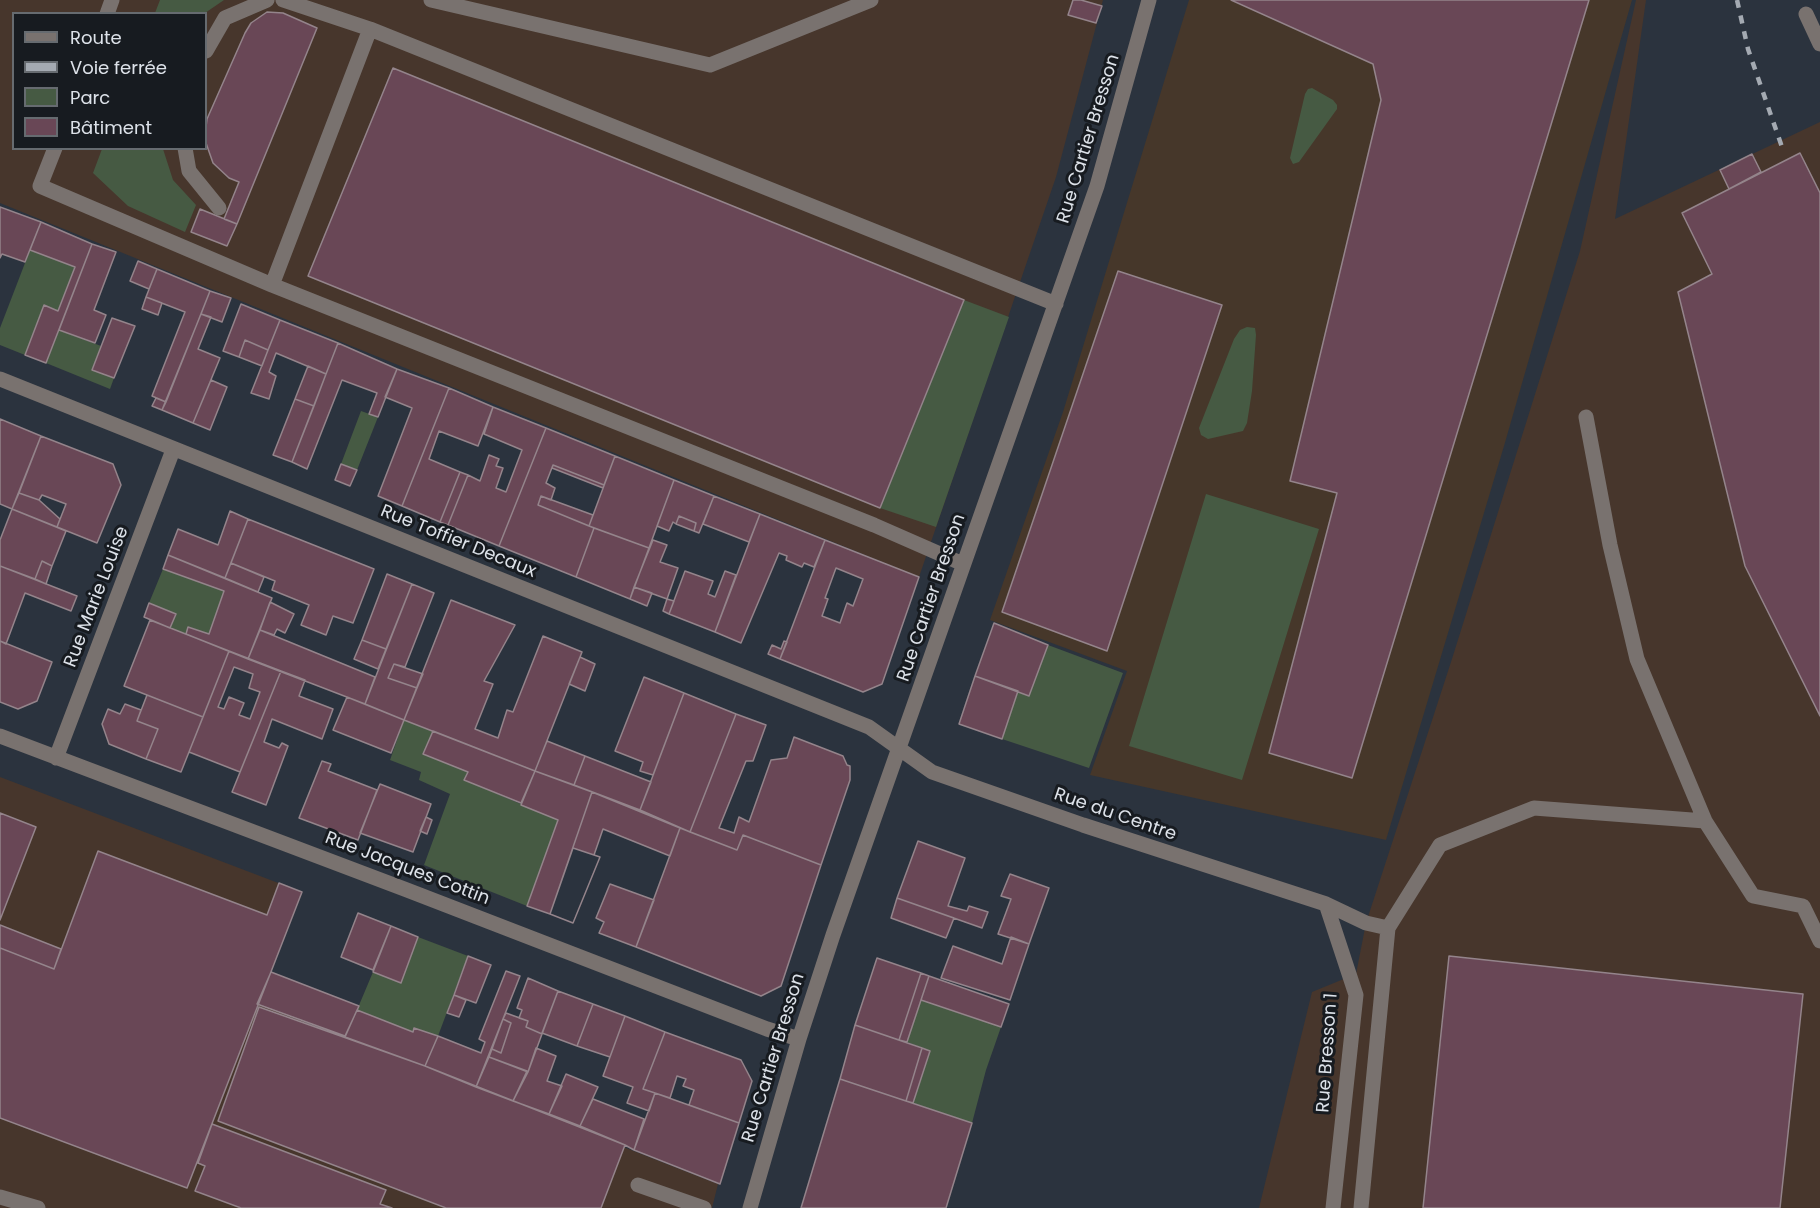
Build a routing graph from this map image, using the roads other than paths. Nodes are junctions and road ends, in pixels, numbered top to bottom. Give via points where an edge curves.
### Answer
1 (267, 0) edge
2 (282, 0) edge
3 (431, 0) edge
4 (1149, 0) edge
5 (862, 2) edge
6 (1806, 14) dead end
7 (370, 29) junction
8 (1820, 44) edge
9 (207, 49) edge
10 (54, 150) edge
11 (185, 150) edge
12 (219, 207) dead end
13 (272, 285) junction
14 (1056, 304) junction
15 (0, 379) edge
16 (1586, 417) dead end
17 (173, 450) junction
18 (963, 564) junction
19 (0, 736) edge
20 (898, 748) junction
21 (56, 758) junction
22 (1705, 821) junction
23 (1326, 904) junction
24 (1388, 928) junction
25 (1820, 941) edge
26 (799, 1039) junction
27 (638, 1185) dead end
28 (0, 1197) edge
29 (38, 1208) edge
30 (704, 1208) edge
31 (750, 1208) edge
32 (1333, 1208) edge
33 (1361, 1208) edge

1 - 9 street via 225,18
2 - 7 street
3 - 5 street via 710,65
4 - 14 street, Rue Cartier Bresson via 1097,186
6 - 8 street
7 - 13 street
7 - 14 street
10 - 13 street via 40,186
11 - 12 street via 189,171
13 - 18 street
14 - 18 street, Rue Cartier Bresson
15 - 17 street, Rue Toffier Decaux
16 - 22 street via 1637,659
17 - 20 street, Rue Toffier Decaux via 869,727
17 - 21 street, Rue Marie Louise
18 - 20 street, Rue Cartier Bresson
19 - 21 street, Rue Jacques Cottin
20 - 23 street, Rue du Centre via 932,772
20 - 26 street, Rue Cartier Bresson
21 - 26 street, Rue Jacques Cottin
22 - 24 street via 1534,808 1440,845
22 - 25 street via 1753,896 1803,906
23 - 24 street, Rue du Centre via 1366,923
23 - 32 street, Rue Bresson 1 via 1356,995
24 - 33 street
26 - 31 street, Rue Cartier Bresson
27 - 30 street
28 - 29 street

